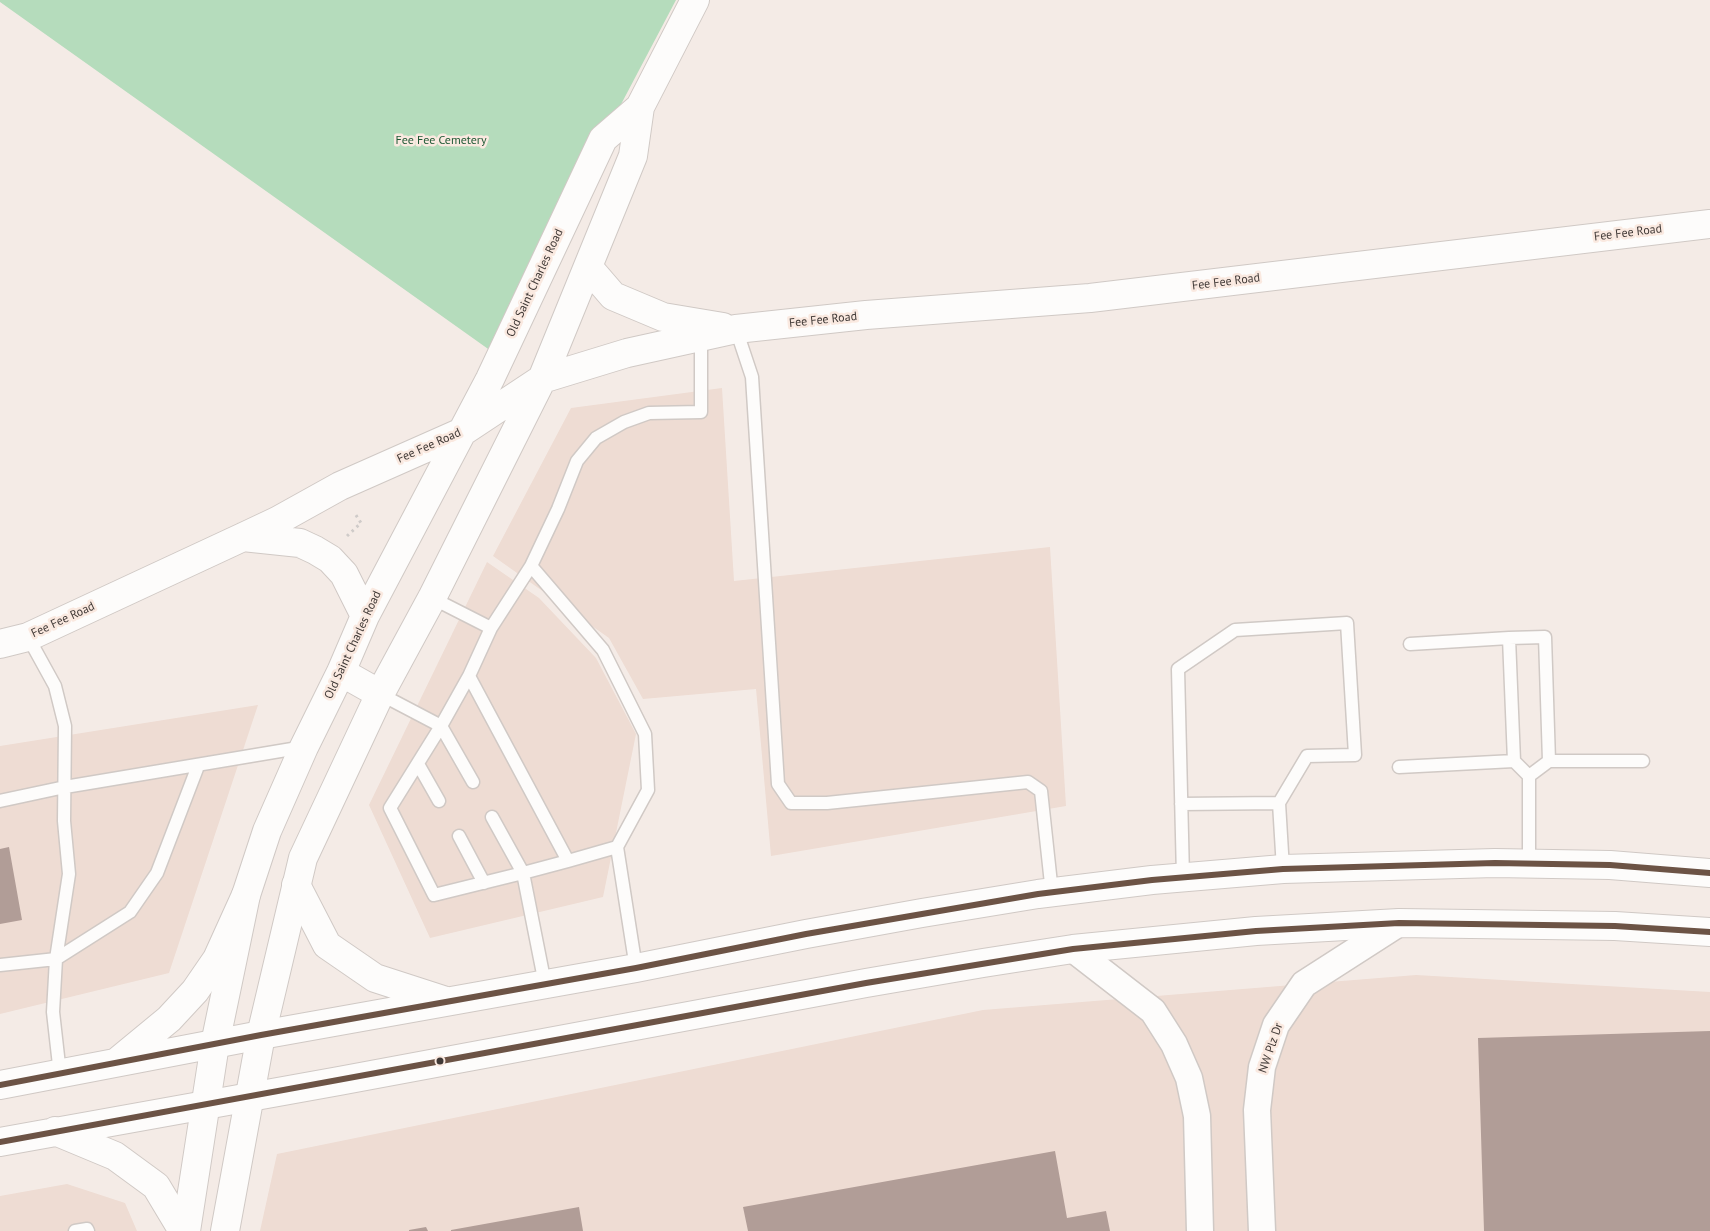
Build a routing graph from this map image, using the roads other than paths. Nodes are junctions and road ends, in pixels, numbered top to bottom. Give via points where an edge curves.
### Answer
1 (696, 0) edge
2 (640, 107) junction
3 (1710, 224) edge
4 (588, 267) junction
5 (736, 330) junction
6 (702, 337) junction
7 (542, 379) junction
8 (462, 432) junction
9 (244, 537) junction
10 (531, 566) junction
11 (432, 598) junction
12 (365, 616) junction
13 (491, 628) junction
14 (28, 637) junction
15 (1509, 638) junction
16 (0, 644) edge
17 (1410, 644) dead end
18 (341, 672) junction
19 (469, 676) junction
20 (380, 694) junction
21 (440, 726) junction
22 (304, 747) junction
23 (1514, 761) junction
24 (1549, 761) junction
25 (1643, 761) dead end
26 (418, 764) junction
27 (198, 766) junction
28 (1399, 767) dead end
29 (1529, 776) junction
30 (473, 782) dead end
31 (65, 787) junction
32 (0, 801) edge
33 (439, 801) dead end
34 (1279, 803) junction
35 (1181, 804) junction
36 (492, 817) dead end
37 (459, 836) dead end
38 (617, 847) junction
39 (568, 861) junction
40 (1529, 863) junction
41 (1283, 869) junction
42 (523, 873) junction
43 (1710, 873) edge
44 (1183, 877) junction
45 (484, 883) junction
46 (296, 885) junction
47 (1052, 893) junction
48 (246, 896) junction
49 (1399, 923) junction
50 (1710, 932) edge
51 (1073, 949) junction
52 (56, 959) junction
53 (0, 965) edge
54 (636, 968) junction
55 (545, 984) junction
56 (447, 1001) junction
57 (261, 1035) junction
58 (215, 1044) junction
59 (115, 1064) junction
60 (60, 1074) junction
61 (0, 1086) edge
62 (249, 1097) junction
63 (206, 1105) junction
64 (55, 1131) junction
65 (0, 1142) edge
66 (75, 1231) edge
67 (88, 1231) edge
68 (185, 1231) edge
69 (225, 1231) edge
70 (1200, 1231) edge
71 (1262, 1231) edge

1 - 2 main road, Old Saint Charles Road
2 - 4 main road, Old Saint Charles Road via 633,156
2 - 8 main road, Old Saint Charles Road via 603,139
3 - 5 main road, Fee Fee Road via 1090,298 866,315
4 - 5 main road via 613,296 663,317
4 - 7 main road, Old Saint Charles Road
5 - 6 main road, Fee Fee Road
5 - 47 lane via 752,377 778,784 791,803 827,803 1028,782 1040,791
6 - 7 main road, Fee Fee Road via 627,353
6 - 10 lane via 701,412 649,413 624,422 596,438 577,461
7 - 8 main road, Fee Fee Road
7 - 11 main road, Old Saint Charles Road
8 - 9 main road, Fee Fee Road via 340,486
8 - 12 main road, Old Saint Charles Road
9 - 12 main road via 300,543 323,554 344,574
9 - 14 main road, Fee Fee Road
10 - 13 lane
10 - 38 lane via 603,650 645,734 648,790
11 - 13 lane
11 - 20 main road, Old Saint Charles Road
12 - 18 main road, Old Saint Charles Road
13 - 19 lane
14 - 16 main road, Fee Fee Road
14 - 31 lane via 55,686 65,726
15 - 17 lane
15 - 23 lane
15 - 24 lane via 1545,637
18 - 20 main road
18 - 22 main road, Old Saint Charles Road
19 - 21 lane
19 - 39 lane
20 - 21 lane
20 - 46 main road, Old Saint Charles Road via 302,858
21 - 26 lane
21 - 30 lane
22 - 27 lane
22 - 48 main road, Old Saint Charles Road via 267,831
23 - 28 lane
23 - 29 lane
24 - 25 lane
24 - 29 lane
26 - 33 lane
26 - 45 lane via 390,808 434,895
27 - 31 lane
27 - 52 lane via 157,873 130,912
29 - 40 lane
31 - 32 lane
31 - 52 lane via 64,821 69,874
34 - 35 lane
34 - 35 lane via 1308,756 1355,755 1347,623 1235,630 1178,669
34 - 41 lane
35 - 44 lane
36 - 42 lane
37 - 45 lane
38 - 39 lane
38 - 54 lane
39 - 42 lane
40 - 41 main road
40 - 43 main road
41 - 44 main road
42 - 45 lane
42 - 55 lane
44 - 47 main road
46 - 56 main road via 327,944 375,978
46 - 57 main road, Old Saint Charles Road
47 - 54 main road via 922,913
48 - 58 main road, Old Saint Charles Road
48 - 59 main road via 217,959 195,991 169,1019
49 - 50 main road via 1615,926
49 - 51 main road via 1256,931
49 - 71 street, NW Plz Dr via 1304,984 1276,1025 1262,1067 1257,1110
51 - 62 main road via 866,983
51 - 70 street via 1153,1011 1190,1078 1196,1116
52 - 53 lane
52 - 60 lane via 53,1012
54 - 55 main road
55 - 56 main road
56 - 57 main road
57 - 58 main road
57 - 62 main road, Old Saint Charles Road
58 - 59 main road
58 - 63 main road, Old Saint Charles Road
59 - 60 main road
60 - 61 main road
62 - 63 main road
62 - 69 main road, Old Saint Charles Road
63 - 64 main road
63 - 68 main road, Old Saint Charles Road
64 - 65 main road
64 - 68 main road via 115,1156 156,1186
66 - 67 lane

